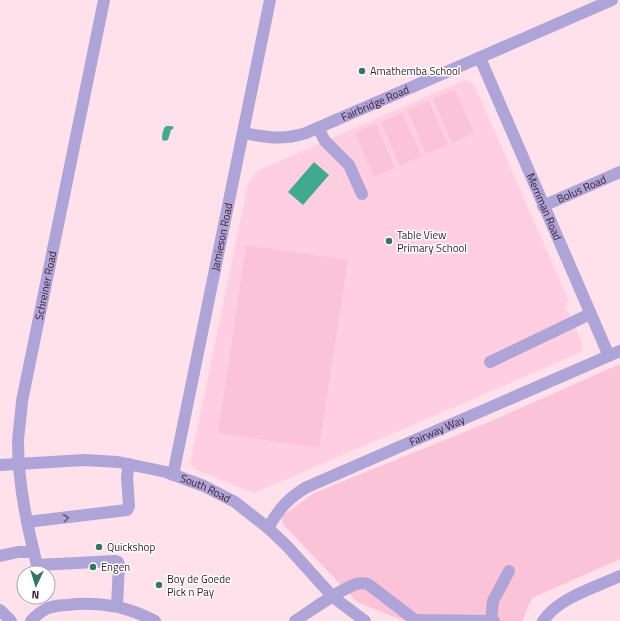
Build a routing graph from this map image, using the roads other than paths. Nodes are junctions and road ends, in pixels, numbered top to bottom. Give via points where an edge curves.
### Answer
1 (104, 0) edge
2 (270, 0) edge
3 (612, 0) edge
4 (480, 58) junction
5 (318, 128) junction
6 (243, 134) junction
7 (620, 172) edge
8 (362, 194) dead end
9 (543, 206) junction
10 (590, 314) junction
11 (614, 354) edge
12 (490, 362) dead end
13 (129, 464) junction
14 (0, 465) edge
15 (20, 465) junction
16 (173, 475) junction
17 (27, 522) junction
18 (268, 528) junction
19 (34, 552) junction
20 (0, 556) edge
21 (37, 565) edge
22 (56, 567) edge
23 (509, 572) dead end
24 (620, 576) edge
25 (333, 597) junction
26 (56, 602) edge
27 (44, 605) edge
28 (116, 606) junction
29 (0, 610) edge
30 (415, 620) edge
31 (11, 621) edge
32 (31, 621) edge
33 (155, 621) edge
34 (295, 621) edge
35 (365, 621) edge
36 (491, 621) edge
37 (494, 621) edge
38 (543, 621) edge

1 - 15 street, Schreiner Road via 22,401 18,442
2 - 6 street, Jamieson Road
3 - 4 street, Fairbridge Road
4 - 5 street, Fairbridge Road
4 - 9 street, Merriman Road
5 - 6 street, Fairbridge Road via 291,138
5 - 8 street via 325,141 349,165
6 - 16 street, Jamieson Road
7 - 9 street, Bolus Road
9 - 10 street, Merriman Road
10 - 11 street, Merriman Road
10 - 12 street
11 - 18 street, Fairway Way via 307,487 284,504
13 - 15 street, South Road via 84,460
13 - 16 street, South Road
17 -> 13 street via 127,510
14 - 15 street, South Road
15 - 17 street, Schreiner Road
16 - 18 street, South Road via 204,486 235,502
17 - 19 street, Schreiner Road
18 - 25 street, South Road
19 - 20 street
19 - 21 street, Schreiner Road
22 - 28 street via 118,562
23 - 36 street via 493,602
24 - 38 street via 563,602
25 - 30 street via 355,584 368,584
25 - 34 street
25 - 35 street, South Road
26 - 28 street
27 - 32 street
28 - 33 street via 135,611
29 - 31 street
30 - 36 street
36 - 37 street

